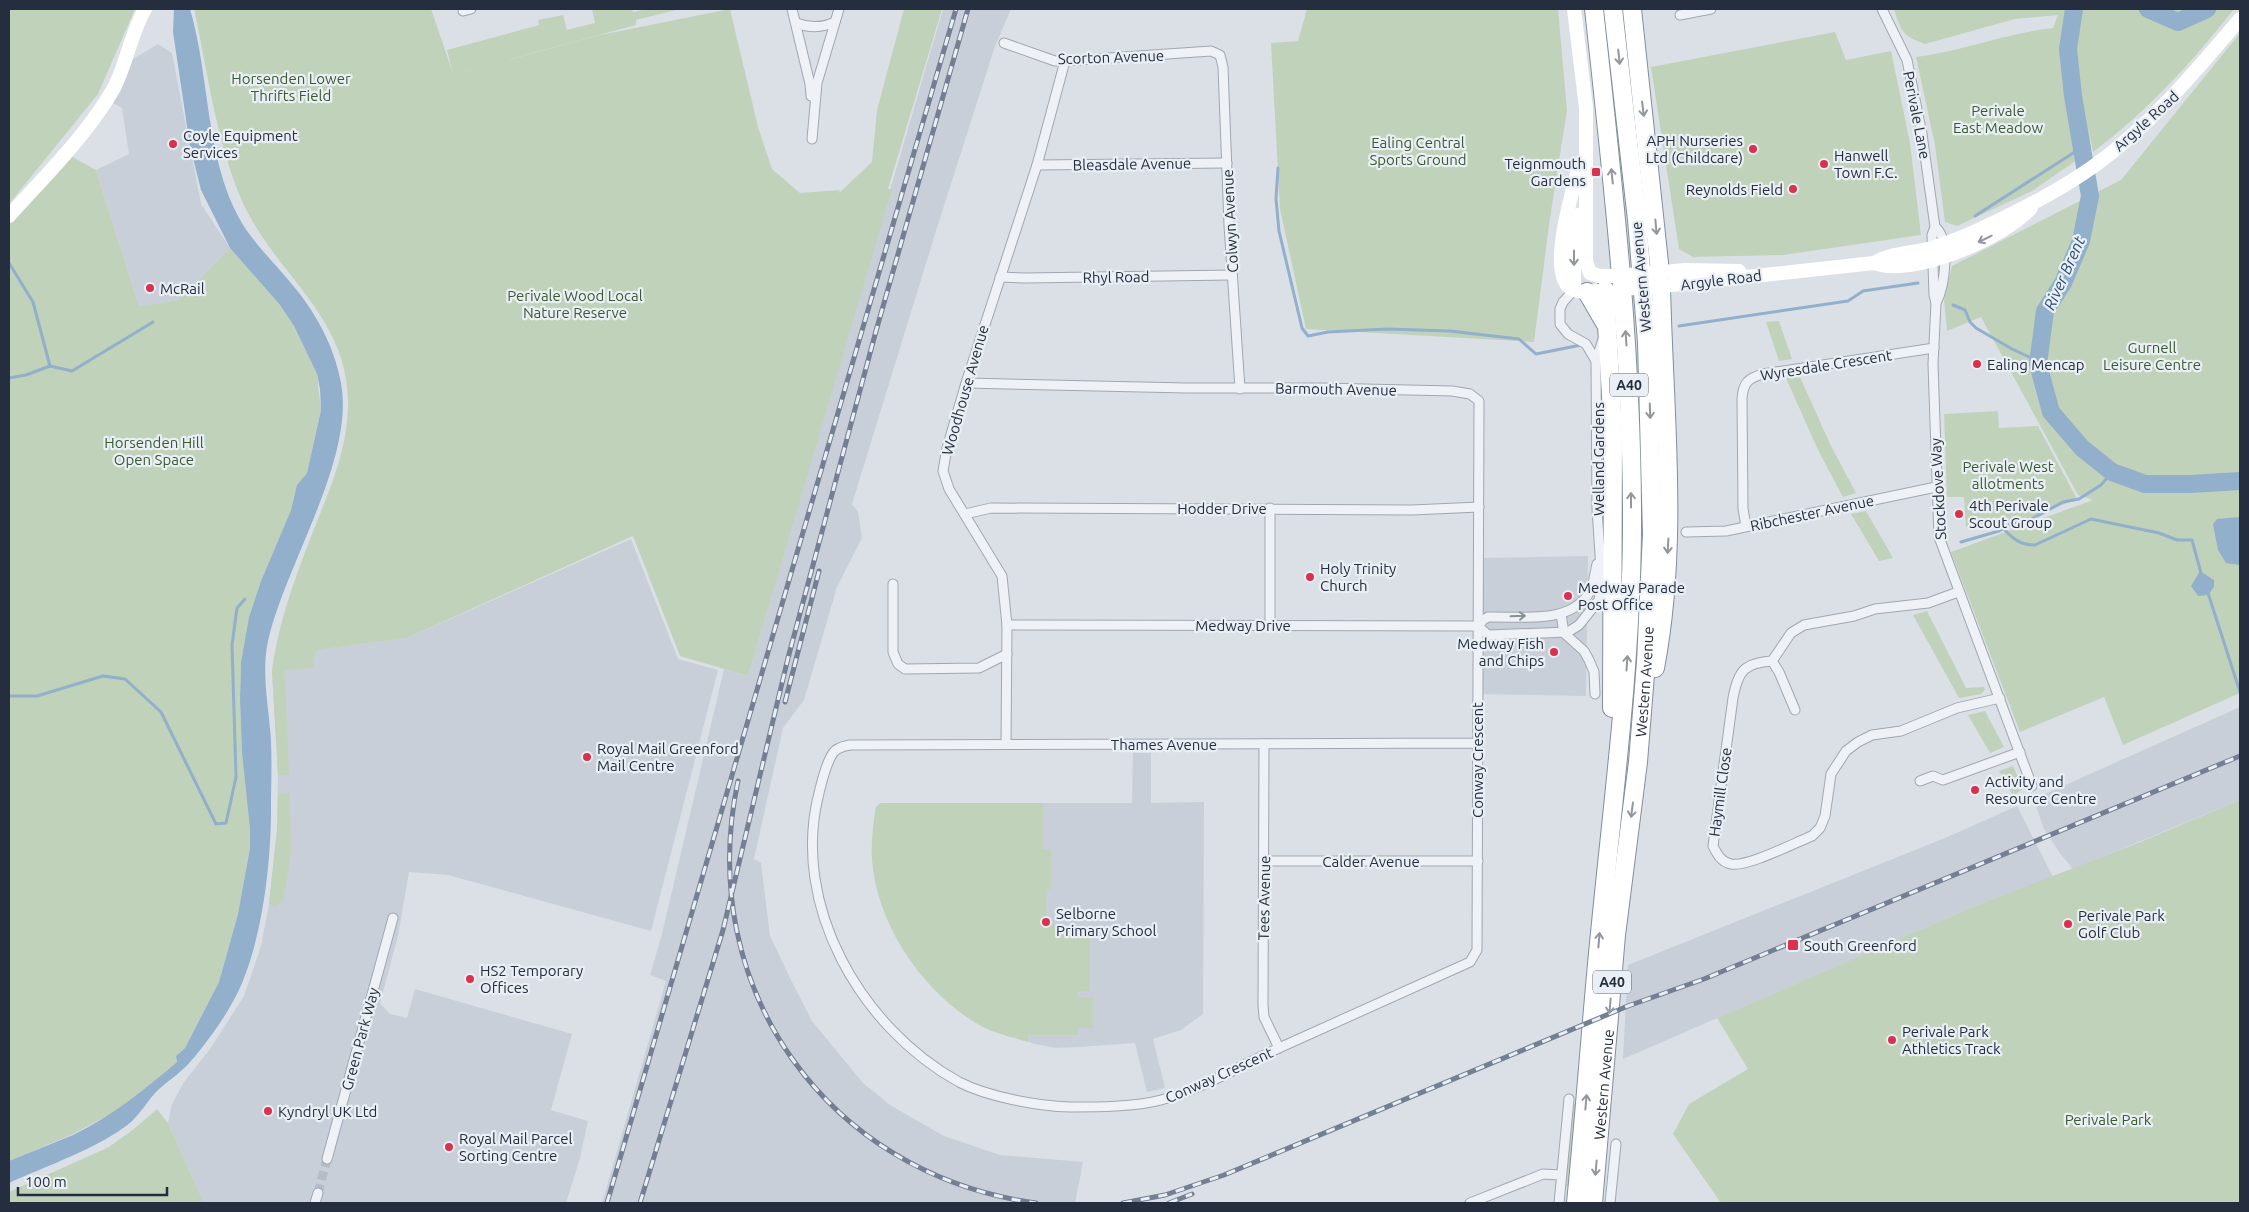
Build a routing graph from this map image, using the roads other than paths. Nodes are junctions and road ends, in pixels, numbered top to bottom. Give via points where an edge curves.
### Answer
1 (145, 9) edge
2 (792, 9) edge
3 (839, 9) edge
4 (1574, 9) edge
5 (1594, 9) edge
6 (1613, 9) edge
7 (1632, 9) edge
8 (1711, 9) edge
9 (1882, 9) edge
10 (1680, 15) dead end
11 (2240, 19) edge
12 (835, 22) junction
13 (796, 23) junction
14 (1004, 43) dead end
15 (1220, 55) joint
16 (1065, 61) junction
17 (1585, 134) junction
18 (1227, 162) junction
19 (1037, 165) junction
20 (1585, 175) junction
21 (9, 216) edge
22 (1939, 252) junction
23 (1232, 275) junction
24 (1000, 276) junction
25 (1657, 280) junction
26 (1607, 283) junction
27 (1581, 291) junction
28 (1606, 326) junction
29 (1934, 348) junction
30 (1596, 361) junction
31 (966, 382) junction
32 (1240, 389) junction
33 (1936, 487) junction
34 (1478, 507) junction
35 (1270, 508) junction
36 (965, 514) junction
37 (1746, 526) junction
38 (1686, 532) dead end
39 (1599, 557) junction
40 (893, 584) dead end
41 (1958, 592) junction
42 (1561, 614) junction
43 (1007, 625) junction
44 (1270, 625) junction
45 (1478, 626) junction
46 (1564, 633) junction
47 (1007, 654) junction
48 (1772, 662) junction
49 (1595, 694) dead end
50 (2000, 698) junction
51 (1795, 710) dead end
52 (1006, 744) junction
53 (1264, 744) junction
54 (1478, 744) junction
55 (850, 745) joint
56 (2020, 752) junction
57 (1638, 762) junction
58 (1618, 763) junction
59 (1920, 781) dead end
60 (2032, 786) dead end
61 (1265, 861) junction
62 (1478, 861) junction
63 (394, 918) dead end
64 (1279, 1048) junction
65 (1569, 1099) dead end
66 (1616, 1144) dead end
67 (327, 1159) tunnel mouth
68 (1561, 1175) junction
69 (318, 1193) tunnel mouth
70 (315, 1203) edge
71 (1470, 1203) edge
72 (1559, 1203) edge
73 (1576, 1203) edge
74 (1593, 1203) edge
75 (1610, 1203) edge

1 - 21 main road via 124,67 99,111
2 - 13 street
3 - 12 street
4 - 17 main road via 1586,108
58 -> 5 highway, Western Avenue / A40 via 1627,661 1632,534 1631,448 1618,231
6 -> 57 highway, Western Avenue / A40 via 1638,229 1651,447 1652,534
7 -> 25 highway, A40
8 - 10 street
9 - 22 street, Perivale Lane via 1906,60 1922,134 1935,227 1942,234
11 - 22 main road, Argyle Road via 2183,87 2093,167 2035,203 2023,217 2000,232
12 - 13 street via 825,27
12 - 13 street via 816,83 812,139 810,84
14 - 16 street, Scorton Avenue via 1055,61
15 - 16 street, Scorton Avenue via 1211,51
15 - 18 street, Colwyn Avenue
16 - 19 street, Woodhouse Avenue
17 - 20 main road
17 - 27 main road via 1560,260 1563,279
18 - 19 street, Bleasdale Avenue
18 - 23 street, Colwyn Avenue
19 - 24 street, Woodhouse Avenue
20 - 26 main road via 1586,262 1590,273
20 -> 27 main road via 1574,242
22 - 25 main road, Argyle Road via 1884,267 1874,263
22 - 29 street, Stockdove Way via 1941,294 1936,303
23 - 24 street, Rhyl Road
23 - 32 street, Colwyn Avenue
24 - 31 street, Woodhouse Avenue
25 - 26 main road, Argyle Road, bridge
25 -> 57 highway, A40 via 1668,452 1667,551 1662,631
26 - 27 main road, Argyle Road
26 - 28 highway, A40
27 - 28 highway, A40
27 - 30 street via 1563,302 1560,324 1568,334 1586,344
28 - 30 street, Welland Gardens
28 - 58 highway, A40 via 1613,431 1612,720
29 - 33 street, Stockdove Way
29 - 37 street, Wyresdale Crescent via 1763,374 1748,380 1744,384 1742,398
30 - 39 street, Welland Gardens
31 - 32 street, Barmouth Avenue
31 - 36 street, Woodhouse Avenue via 943,471 949,489
32 - 34 street, Barmouth Avenue via 1320,388 1470,394 1479,401
33 - 37 street, Ribchester Avenue
33 - 41 street, Stockdove Way via 1940,542
34 - 35 street, Hodder Drive via 1412,510
34 - 45 street, Barmouth Avenue
35 - 36 street, Hodder Drive via 991,508
35 - 44 street
36 - 43 street, Woodhouse Avenue via 1002,576
37 - 38 street, Ribchester Avenue via 1726,531
39 - 42 street via 1591,588 1584,600
39 - 46 street via 1602,585 1599,600 1579,625
40 - 47 street via 893,652 904,669 979,668
41 - 48 street via 1928,603 1875,609 1804,625 1791,633
41 - 50 street, Stockdove Way
45 -> 42 street via 1488,617
42 - 46 street
43 - 44 street, Medway Drive
43 - 47 street, Woodhouse Avenue
44 - 45 street, Medway Drive
45 - 46 street via 1488,635
45 - 54 street, Conway Crescent
46 - 49 street via 1589,660 1594,672
47 - 52 street, Woodhouse Avenue
48 - 50 street, Haymill Close via 1748,666 1741,671 1736,684 1713,834 1716,852 1730,864 1743,864 1812,836 1825,816 1831,774 1846,751 1858,742 1872,735 1901,731 1957,708
48 - 51 street
50 - 56 street, Stockdove Way
52 - 53 street, Thames Avenue
52 - 55 street, Thames Avenue
53 - 54 street, Thames Avenue
53 - 61 street, Tees Avenue
54 - 62 street, Conway Crescent
55 - 64 street, Conway Crescent via 834,752 816,806 813,840 820,901 837,950 856,985 891,1028 937,1068 961,1083 1013,1099 1070,1107 1108,1106 1166,1098
56 - 59 street via 1943,780 1933,776
56 - 60 street, Stockdove Way
57 -> 74 highway, Western Avenue / A40 via 1616,935
73 -> 58 highway, Western Avenue / A40
61 - 62 street, Calder Avenue
61 - 64 street, Tees Avenue via 1263,1005 1264,1017
62 - 64 street, Conway Crescent via 1477,950 1470,962
63 - 67 street, Green Park Way
65 - 68 street
66 - 75 street
68 - 71 street via 1543,1174
68 - 72 street
69 - 70 street

